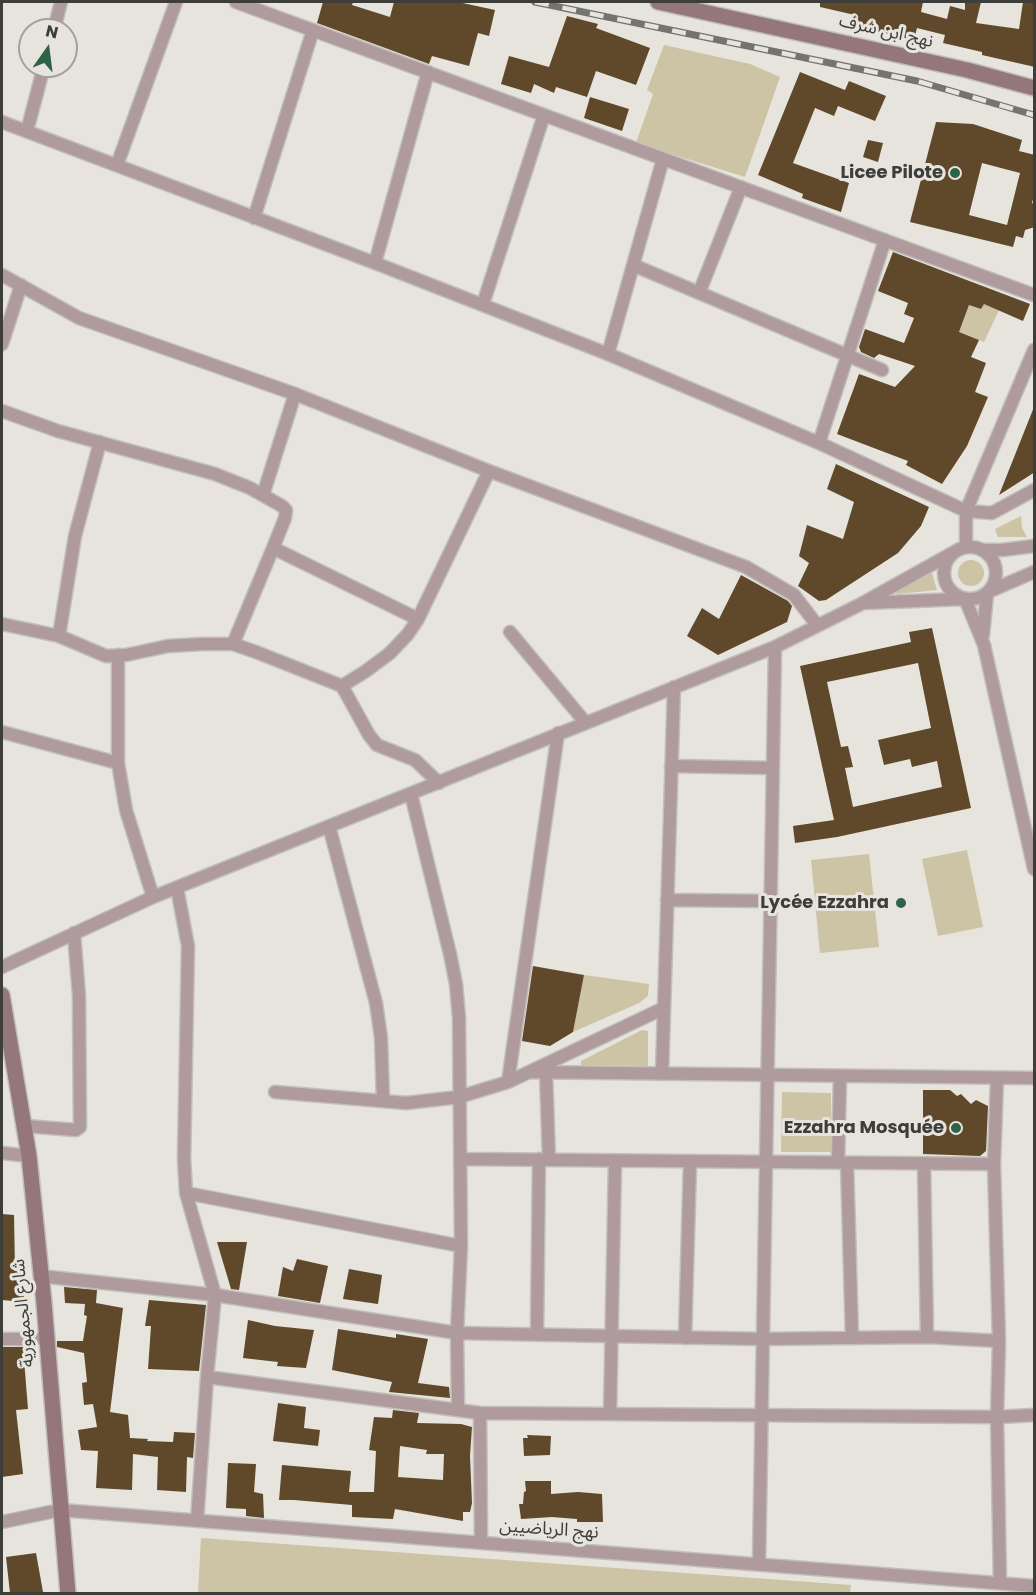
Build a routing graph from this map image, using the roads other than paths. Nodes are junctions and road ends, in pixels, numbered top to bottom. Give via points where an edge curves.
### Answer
1 (61, 2) edge
2 (176, 2) edge
3 (236, 2) edge
4 (658, 2) edge
5 (57, 18) edge
6 (314, 30) junction
7 (428, 72) junction
8 (41, 78) edge
9 (1035, 88) edge
10 (544, 115) junction
11 (2, 122) edge
12 (27, 131) junction
13 (663, 159) junction
14 (117, 165) junction
15 (741, 187) junction
16 (254, 218) junction
17 (885, 240) junction
18 (375, 263) junction
19 (633, 265) junction
20 (2, 275) edge
21 (21, 285) junction
22 (699, 293) junction
23 (1035, 295) edge
24 (483, 304) junction
25 (2, 344) edge
26 (1035, 350) edge
27 (608, 354) junction
28 (847, 356) junction
29 (882, 370) dead end
30 (296, 394) junction
31 (2, 411) edge
32 (100, 442) junction
33 (819, 443) junction
34 (489, 471) junction
35 (1035, 490) edge
36 (263, 495) junction
37 (966, 511) junction
38 (1035, 546) edge
39 (273, 548) junction
40 (961, 549) junction
41 (982, 550) junction
42 (1035, 572) edge
43 (988, 592) junction
44 (964, 599) junction
45 (861, 604) junction
46 (418, 619) junction
47 (2, 624) edge
48 (818, 625) junction
49 (510, 632) dead end
50 (59, 636) junction
51 (233, 644) junction
52 (984, 645) junction
53 (775, 647) junction
54 (118, 655) junction
55 (342, 686) junction
56 (674, 687) junction
57 (585, 723) junction
58 (2, 732) edge
59 (558, 733) junction
60 (118, 763) junction
61 (671, 766) junction
62 (773, 768) junction
63 (439, 783) junction
64 (411, 794) junction
65 (328, 826) junction
66 (1035, 869) edge
67 (177, 888) junction
68 (153, 897) junction
69 (668, 900) junction
70 (771, 901) junction
71 (74, 933) junction
72 (2, 967) edge
73 (2, 994) edge
74 (664, 1008) junction
75 (530, 1072) junction
76 (546, 1072) junction
77 (662, 1074) junction
78 (768, 1075) junction
79 (840, 1076) junction
80 (997, 1078) junction
81 (1035, 1078) edge
82 (508, 1082) junction
83 (275, 1092) dead end
84 (459, 1097) junction
85 (383, 1100) junction
86 (25, 1126) junction
87 (2, 1153) edge
88 (28, 1156) junction
89 (461, 1159) junction
90 (544, 1159) junction
91 (615, 1161) junction
92 (690, 1161) junction
93 (766, 1162) junction
94 (843, 1163) junction
95 (924, 1164) junction
96 (994, 1164) junction
97 (186, 1193) junction
98 (461, 1246) junction
99 (40, 1276) junction
100 (215, 1295) junction
101 (457, 1333) junction
102 (537, 1334) junction
103 (611, 1336) junction
104 (927, 1337) junction
105 (685, 1338) junction
106 (852, 1338) junction
107 (2, 1339) edge
108 (46, 1339) junction
109 (762, 1339) junction
110 (999, 1341) junction
111 (207, 1377) junction
112 (458, 1410) junction
113 (480, 1413) junction
114 (610, 1414) junction
115 (1035, 1415) edge
116 (763, 1416) junction
117 (997, 1417) junction
118 (60, 1510) junction
119 (197, 1521) junction
120 (2, 1522) edge
121 (481, 1543) junction
122 (759, 1564) junction
123 (1000, 1583) junction
124 (1035, 1586) edge
125 (68, 1593) edge

1 - 5 street
2 - 14 street
3 - 6 street
4 - 9 main road, نهج ابن شرف
6 - 7 street
6 - 16 street
7 - 10 street
7 - 18 street
8 - 12 street
10 - 13 street
10 - 24 street
11 - 12 street
12 - 14 street
13 - 15 street
13 - 19 street
14 - 16 street
15 - 17 street
15 - 22 street
16 - 18 street
17 - 23 street
17 - 28 street
18 - 24 street
19 - 22 street
19 - 27 street
20 - 21 street
21 - 25 street
21 - 30 street via 79,318
22 - 28 street
24 - 27 street
26 - 37 street
27 - 33 street
28 - 29 street
28 - 33 street
30 - 34 street
30 - 36 street
31 - 32 street
32 - 36 street via 215,474
32 - 50 street via 75,536
33 - 37 street
34 - 46 street
34 - 48 street via 746,567 794,595
35 - 37 street via 992,513
36 - 39 street via 286,510
37 - 40 street
38 - 41 street
39 - 46 street
39 - 51 street
40 - 41 street
40 - 44 street via 949,558 944,577 947,587
40 - 45 street
41 - 43 street via 996,568 994,585
42 - 43 street
43 - 44 street via 977,599
43 - 52 street
44 - 45 street
44 - 52 street
45 - 48 street
46 - 55 street via 390,652
47 - 50 street
48 - 53 street
49 - 57 street
50 - 54 street via 106,656
51 - 54 street via 168,646
51 - 55 street
52 - 66 street
53 - 56 street
53 - 62 street
54 - 60 street
55 - 63 street via 377,745 415,760
56 - 57 street
56 - 61 street
57 - 59 street
58 - 60 street
59 - 63 street
59 - 82 street
60 - 68 street via 126,810
61 - 62 street
61 - 69 street
62 - 70 street
63 - 64 street
64 - 65 street
64 - 84 street via 456,984
65 - 67 street
65 - 85 street via 376,1002
67 - 68 street
67 - 97 street via 188,946
68 - 71 street
69 - 70 street
69 - 74 street
70 - 78 street
71 - 72 street
71 - 86 street via 79,996 80,1127 76,1130
73 - 86 main road, شارع الجمهورية
74 - 75 street
74 - 77 street
75 - 76 street
75 - 82 street
76 - 77 street
76 - 90 street
77 - 78 street
78 - 79 street
78 - 93 street
79 - 80 street
79 - 94 street
80 - 81 street
80 - 96 street
82 - 84 street
83 - 85 street
84 - 85 street via 406,1103
84 - 89 street
86 - 88 main road, شارع الجمهورية
87 - 88 street
88 - 99 main road, شارع الجمهورية
89 - 90 street
89 - 98 street
90 - 91 street
90 - 102 street
91 - 92 street
91 - 103 street
92 - 93 street
92 - 105 street
93 - 94 street
93 - 109 street
94 - 95 street
94 - 106 street
95 - 96 street
95 - 104 street
96 - 110 street
97 - 98 street
97 - 100 street
98 - 101 street
99 - 100 street
99 - 108 main road, شارع الجمهورية
100 - 101 street
100 - 111 street
101 - 102 street
101 - 112 street
102 - 103 street
103 - 105 street
103 - 114 street
104 - 106 street
104 - 110 street
105 - 109 street
106 - 109 street
107 - 108 street
108 - 118 main road, شارع الجمهورية
109 - 116 street
110 - 117 street
111 - 112 street
111 - 119 street
112 - 113 street
113 - 114 street
113 - 121 street
114 - 116 street
115 - 117 street
116 - 117 street
116 - 122 street
117 - 123 street
118 - 119 street, نهج الرياضيين
118 - 120 street, نهج الرياضيين
118 - 125 main road, شارع الجمهورية
119 - 121 street, نهج الرياضيين
121 - 122 street, نهج الرياضيين
122 - 123 street, نهج الرياضيين
123 - 124 street, نهج الرياضيين

